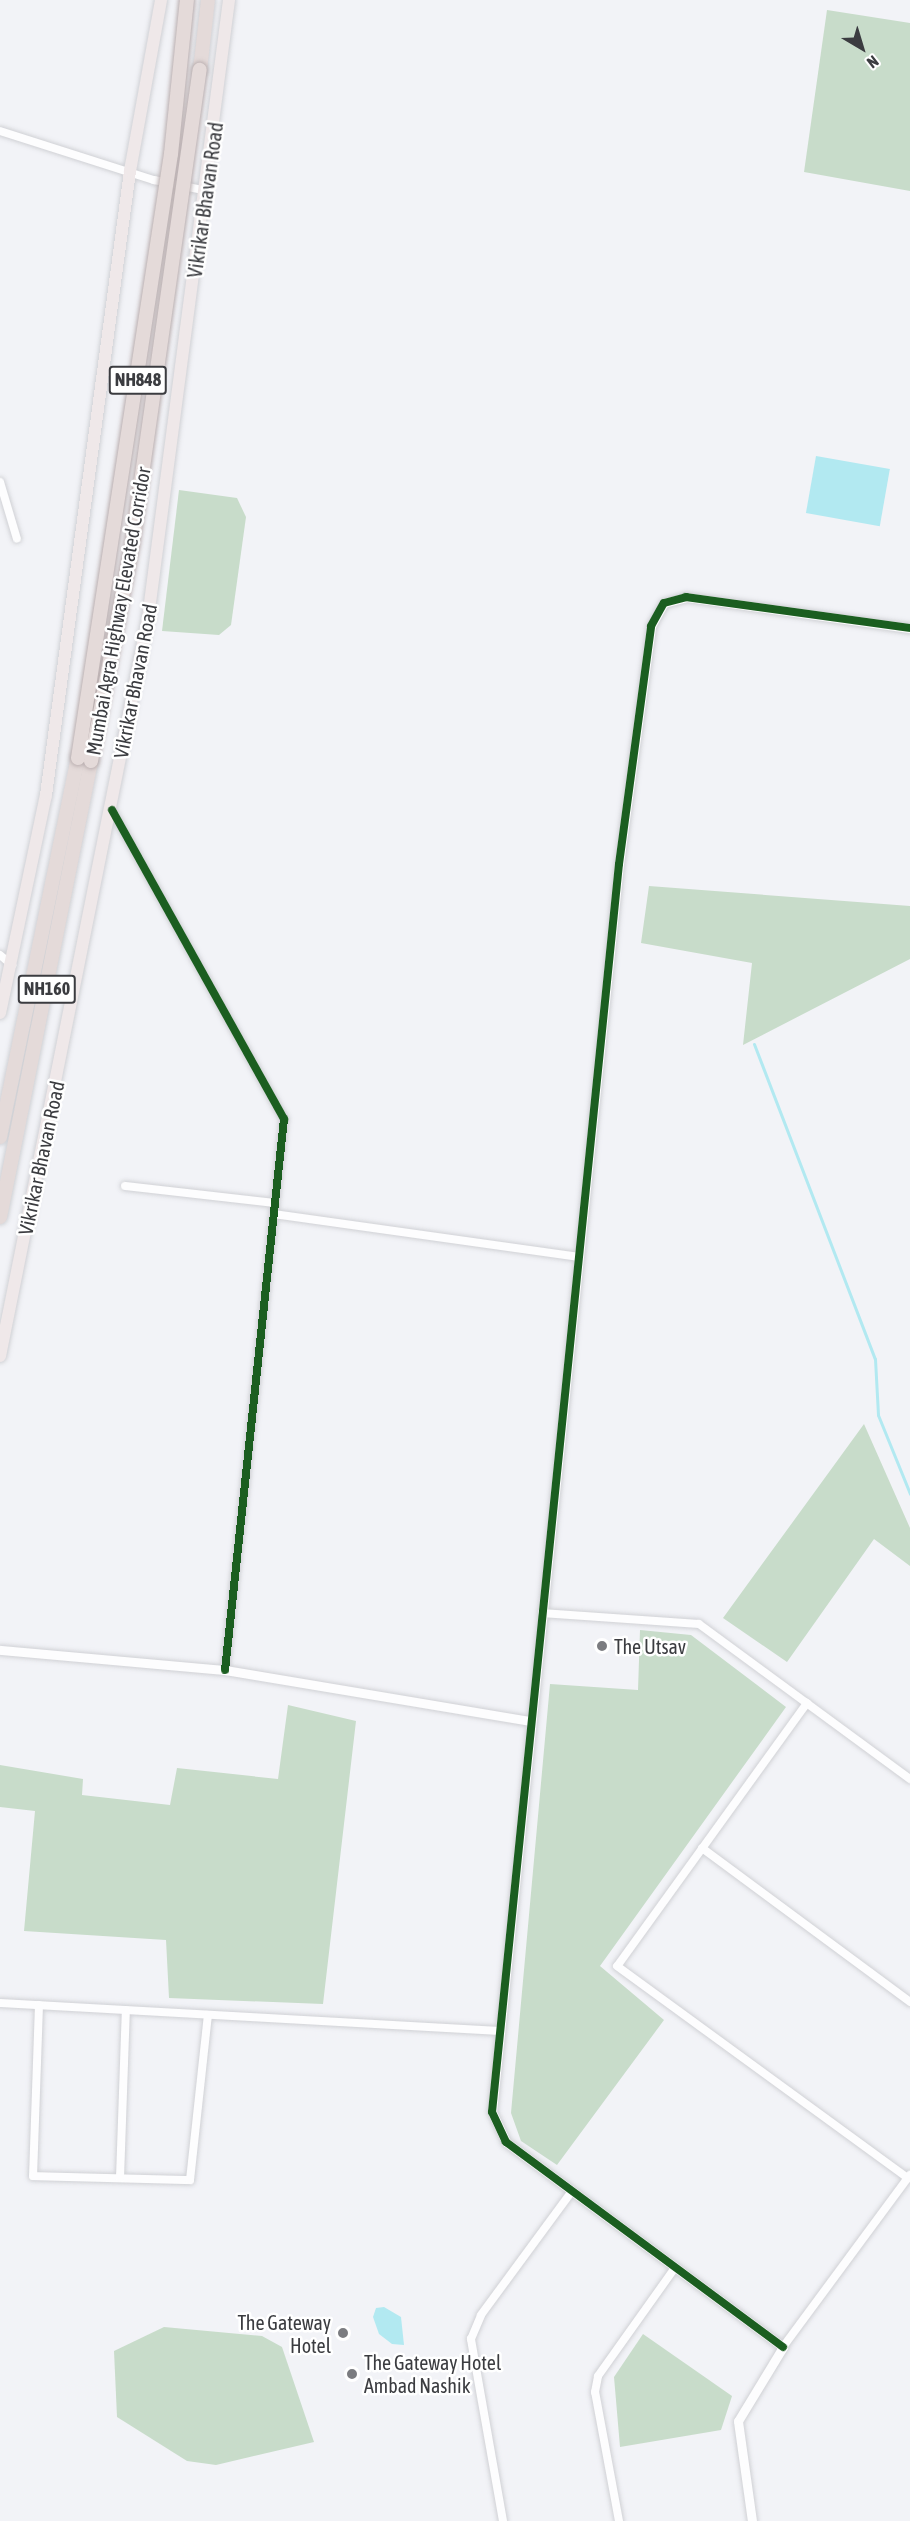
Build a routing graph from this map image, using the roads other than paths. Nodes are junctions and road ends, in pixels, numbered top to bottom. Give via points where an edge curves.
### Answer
1 (161, 0) edge
2 (188, 0) edge
3 (208, 0) edge
4 (229, 0) edge
5 (0, 131) edge
6 (130, 171) junction
7 (207, 191) junction
8 (0, 482) edge
9 (17, 539) dead end
10 (910, 628) edge
11 (84, 760) junction
12 (112, 810) junction
13 (0, 955) edge
14 (12, 965) junction
15 (0, 1013) edge
16 (0, 1137) edge
17 (125, 1186) dead end
18 (275, 1203) junction
19 (274, 1214) junction
20 (0, 1216) edge
21 (579, 1257) junction
22 (0, 1356) edge
23 (542, 1613) junction
24 (0, 1650) edge
25 (225, 1670) junction
26 (807, 1703) junction
27 (531, 1721) junction
28 (910, 1779) edge
29 (702, 1848) junction
30 (910, 2002) edge
31 (0, 2003) edge
32 (39, 2005) junction
33 (126, 2010) junction
34 (208, 2015) junction
35 (500, 2031) junction
36 (909, 2177) edge
37 (120, 2178) junction
38 (570, 2194) junction
39 (674, 2269) junction
40 (783, 2347) junction
41 (503, 2521) edge
42 (619, 2521) edge
43 (752, 2521) edge

1 - 6 main road
2 - 11 highway, Mumbai Agra Highway Elevated Corridor / NH848, bridge via 171,154
3 - 11 highway, Mumbai Agra Highway Elevated Corridor / NH848, bridge via 132,545
4 - 7 main road, Vikrikar Bhavan Road
5 - 6 street
6 - 7 street
6 - 14 main road via 46,795
7 - 12 main road, Vikrikar Bhavan Road via 148,618
8 - 9 street
10 - 21 street via 686,597 664,603 651,626 620,864
11 - 16 highway, Mumbai Agra Highway Elevated Corridor / NH160
11 - 20 highway, Mumbai Agra Highway Elevated Corridor / NH160
12 - 18 street via 284,1119
12 - 22 main road, Vikrikar Bhavan Road
13 - 14 street
14 - 15 main road
17 - 18 street
18 - 19 street
19 - 21 street
19 - 25 street
21 - 23 street
23 - 26 street via 699,1623
23 - 27 street
24 - 25 street
25 - 27 street
26 - 28 street
26 - 29 street
27 - 35 street
29 - 30 street
29 - 36 street via 616,1966
31 - 32 street
32 - 33 street
32 - 37 street via 33,2176
33 - 34 street
33 - 37 street
34 - 35 street
34 - 37 street via 190,2180
35 - 38 street via 495,2127
36 - 40 street
38 - 39 street
38 - 41 street via 481,2315 471,2338
39 - 40 street
39 - 42 street via 596,2384
40 - 43 street via 738,2421

